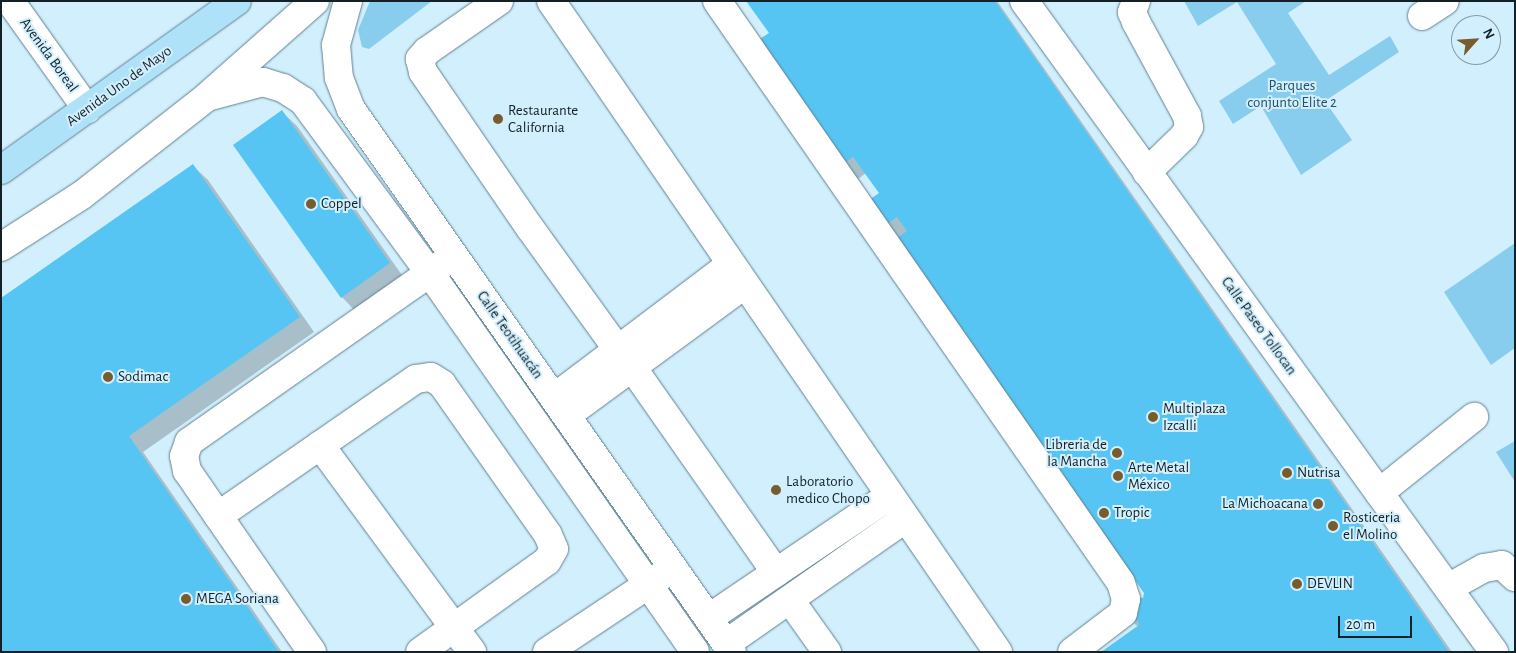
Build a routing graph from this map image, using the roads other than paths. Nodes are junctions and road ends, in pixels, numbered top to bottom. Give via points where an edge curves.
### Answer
1 (10, 1) edge
2 (237, 1) edge
3 (316, 1) edge
4 (348, 1) edge
5 (499, 1) edge
6 (551, 1) edge
7 (717, 1) edge
8 (1024, 1) edge
9 (1136, 1) edge
10 (1445, 1) edge
11 (1422, 16) dead end
12 (207, 97) junction
13 (87, 109) junction
14 (1, 170) edge
15 (1147, 172) junction
16 (1, 247) edge
17 (454, 256) junction
18 (430, 273) junction
19 (737, 275) junction
20 (625, 358) junction
21 (560, 407) junction
22 (1474, 417) dead end
23 (320, 445) junction
24 (1379, 493) junction
25 (889, 496) junction
26 (218, 516) junction
27 (905, 519) junction
28 (673, 568) junction
29 (776, 573) junction
30 (1515, 577) edge
31 (648, 584) junction
32 (1448, 588) junction
33 (790, 600) junction
34 (709, 618) junction
35 (455, 628) junction
36 (729, 648) edge
37 (312, 652) edge
38 (420, 652) edge
39 (472, 652) edge
40 (547, 652) edge
41 (695, 652) edge
42 (827, 652) edge
43 (998, 652) edge
44 (1072, 652) edge
45 (1494, 652) edge

1 - 13 street, Avenida Boreal
2 - 13 main road, Avenida Uno de Mayo
3 - 12 street
4 - 17 street, Calle Teotihuacán via 336,45 339,78 351,109
5 - 20 street via 427,51 420,59 423,72 530,228
6 - 19 street
7 - 44 street via 1121,583 1126,599 1123,614
8 - 15 street, Calle Paseo Tollocan
9 - 15 street via 1132,12 1136,22 1187,116 1189,126 1184,136
10 - 11 street
12 - 16 street via 82,195
12 - 18 street, Calle Teotihuacán via 263,82 284,88 303,101
13 - 14 main road, Avenida Uno de Mayo
15 - 24 street, Calle Paseo Tollocan
17 - 18 street
17 - 21 street, Calle Teotihuacán
18 - 26 street via 189,442 184,456 187,471
18 - 31 street, Calle Teotihuacán
19 - 20 street
19 - 25 street
20 - 21 street
20 - 29 street
21 - 28 street, Calle Teotihuacán
22 - 24 street
23 - 26 street
23 - 35 street
23 - 35 street via 416,379 431,377 442,384 548,534 554,549 547,561
24 - 32 street, Calle Paseo Tollocan
25 - 27 street
25 - 29 street
26 - 37 street
27 - 33 street
27 - 43 street
28 - 31 street
28 - 34 street, Calle Teotihuacán
29 - 34 street
30 - 32 street via 1502,565 1484,568
31 - 40 street
31 - 41 street, Calle Teotihuacán
32 - 45 street, Calle Paseo Tollocan
33 - 36 street
33 - 42 street
34 - 36 street, Calle Teotihuacán
35 - 38 street
35 - 39 street

